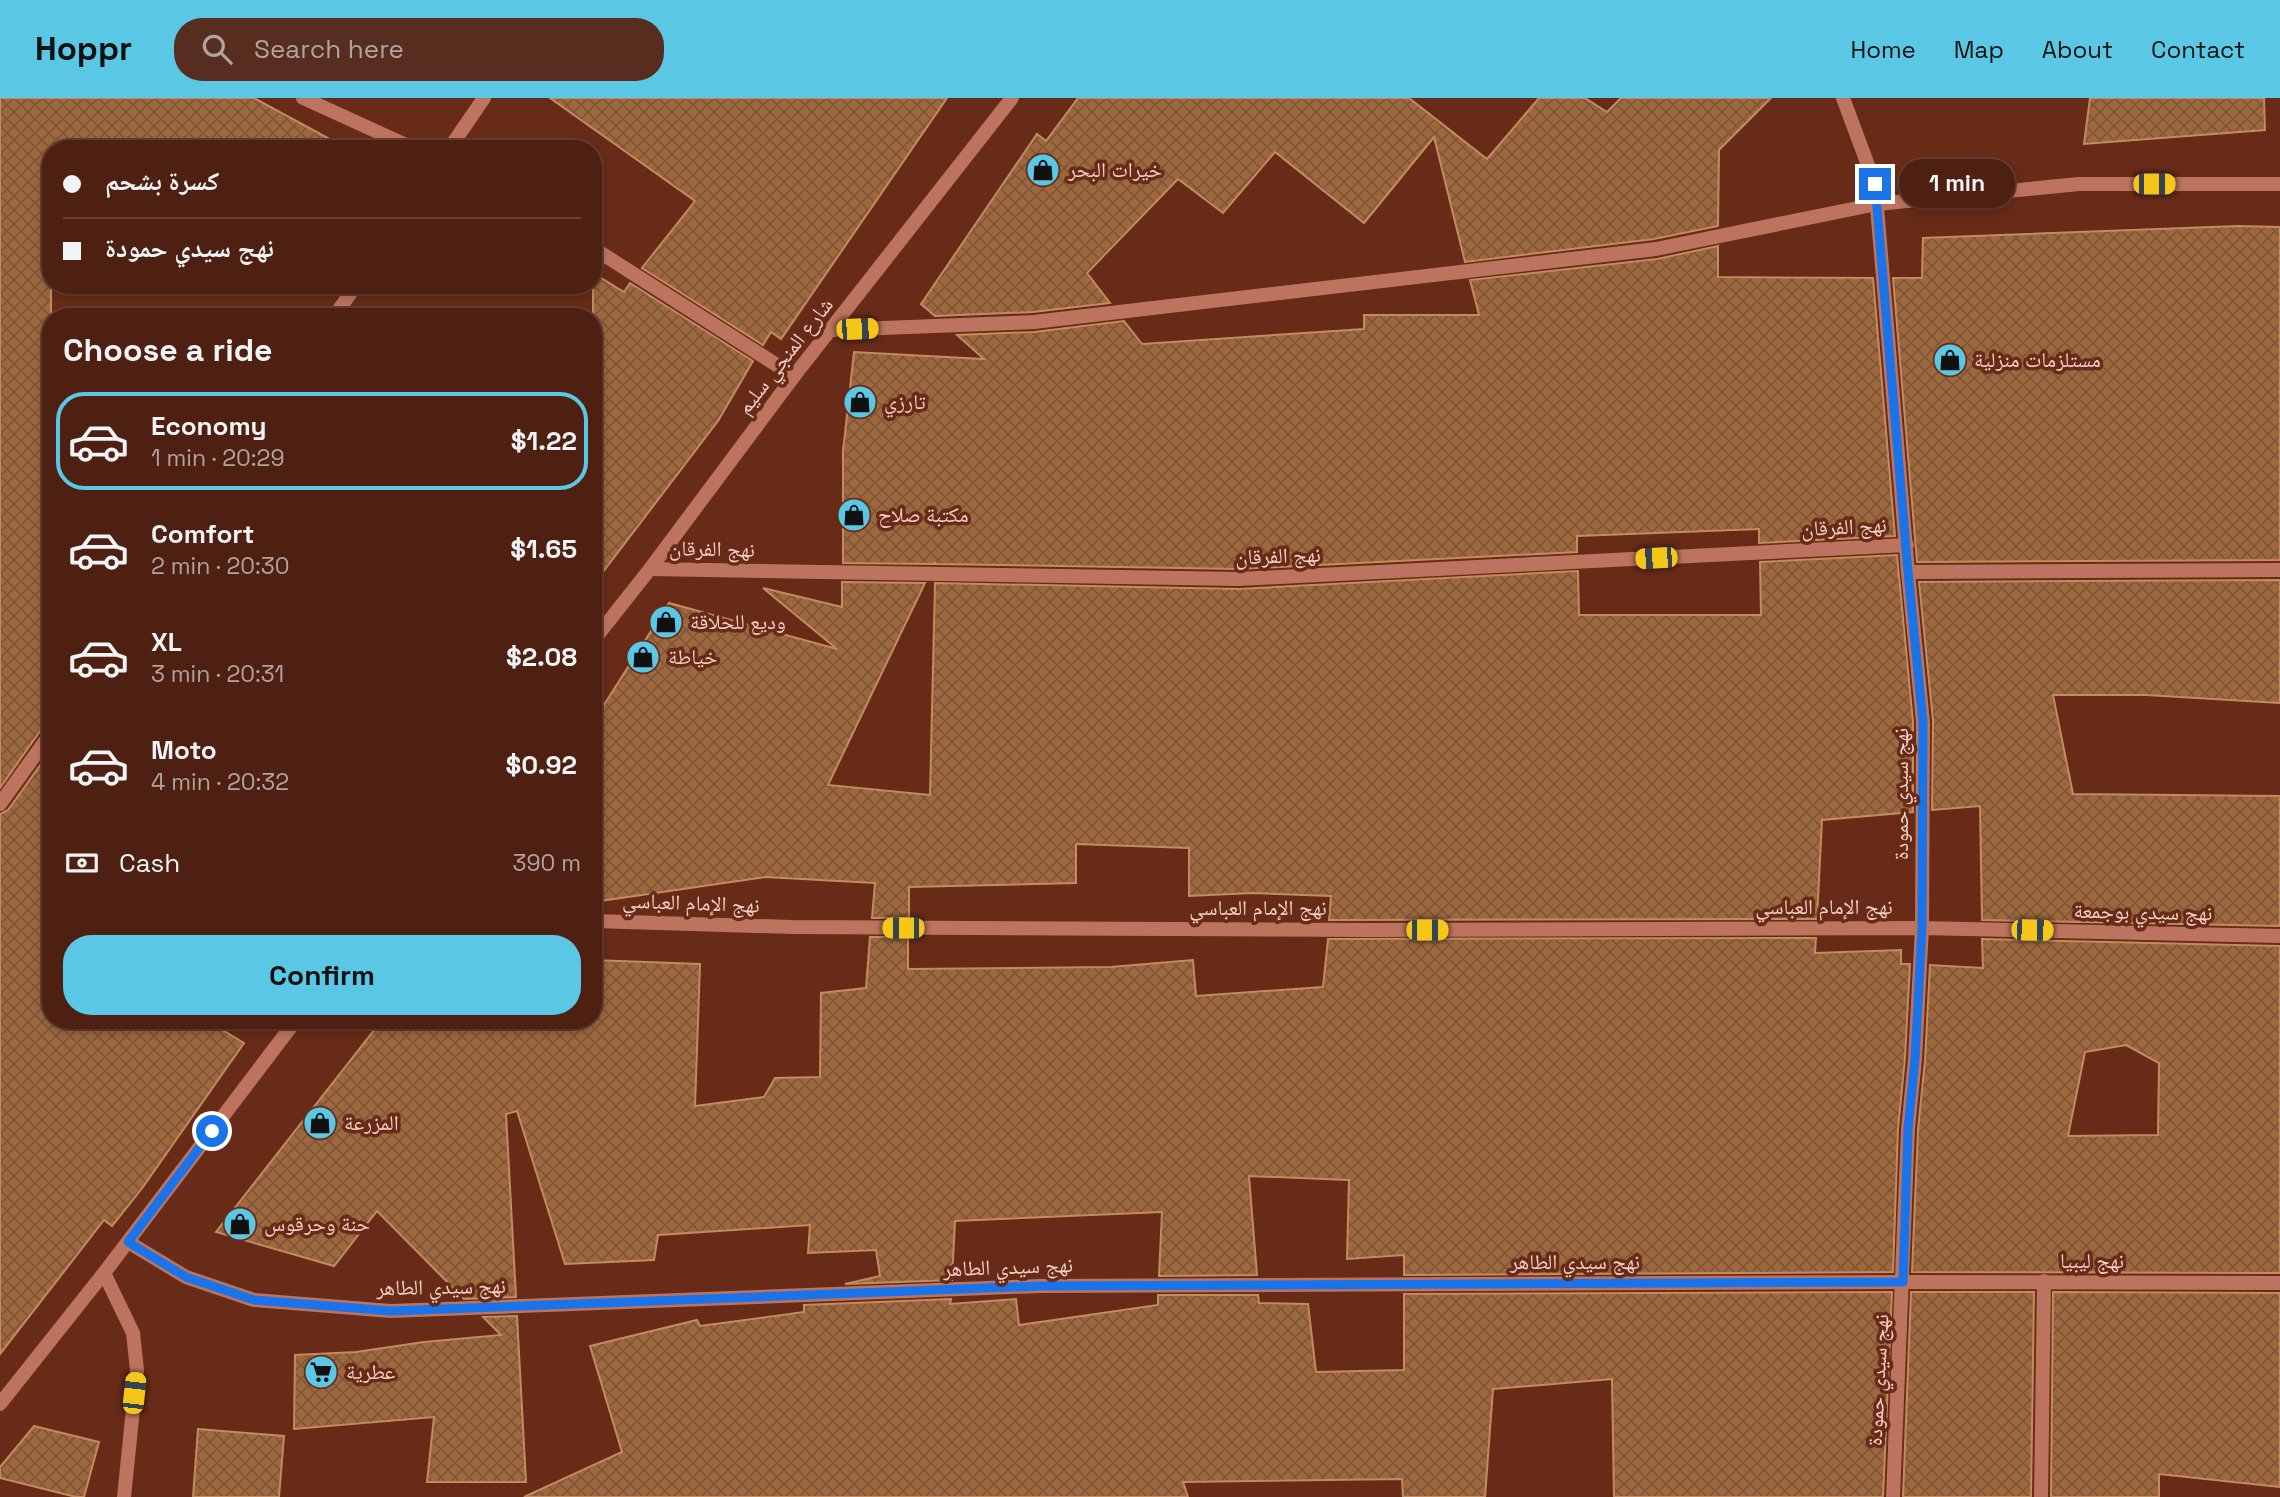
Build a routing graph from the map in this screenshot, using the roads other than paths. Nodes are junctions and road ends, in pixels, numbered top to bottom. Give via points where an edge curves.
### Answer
1 (303, 98) edge
2 (484, 98) edge
3 (1012, 98) edge
4 (1843, 98) edge
5 (395, 140) edge
6 (455, 140) edge
7 (2280, 184) edge
8 (1877, 204) junction
9 (602, 254) edge
10 (832, 330) junction
11 (794, 376) junction
12 (1907, 545) junction
13 (650, 569) junction
14 (2280, 570) edge
15 (1908, 572) junction
16 (602, 630) edge
17 (42, 746) edge
18 (0, 804) edge
19 (602, 921) edge
20 (1922, 928) junction
21 (2280, 936) edge
22 (289, 1029) edge
23 (128, 1242) junction
24 (104, 1273) junction
25 (1903, 1282) junction
26 (2044, 1282) junction
27 (2280, 1283) edge
28 (0, 1404) edge
29 (124, 1497) edge
30 (1893, 1497) edge
31 (2042, 1497) edge

1 - 5 street
2 - 6 street
3 - 10 street, شارع المنجي سليم
4 - 8 street, نهج سيدي حمودة via 1875,184
7 - 8 street via 2079,184
8 - 10 street via 1656,249 1034,321
8 - 12 street, نهج سيدي حمودة
9 - 11 street
10 - 11 street, شارع المنجي سليم
11 - 13 street, شارع المنجي سليم
12 - 13 street, نهج الفرقان via 1239,579
12 - 15 street, نهج سيدي حمودة
13 - 16 street, شارع المنجي سليم
14 - 15 street
15 - 20 street, نهج سيدي حمودة via 1923,722
17 - 18 street
19 - 20 street, نهج الإمام العباسي via 848,928
20 - 21 street, نهج سيدي بوجمعة
20 - 25 street, نهج سيدي حمودة
22 - 23 street
23 - 24 street
23 - 25 street, نهج سيدي الطاهر via 186,1277 254,1300 391,1311 1040,1286
24 - 28 street
24 - 29 street via 133,1334 137,1370
25 - 26 street, نهج ليبيا
25 - 30 street, نهج سيدي حمودة
26 - 27 street, نهج ليبيا
26 - 31 street

